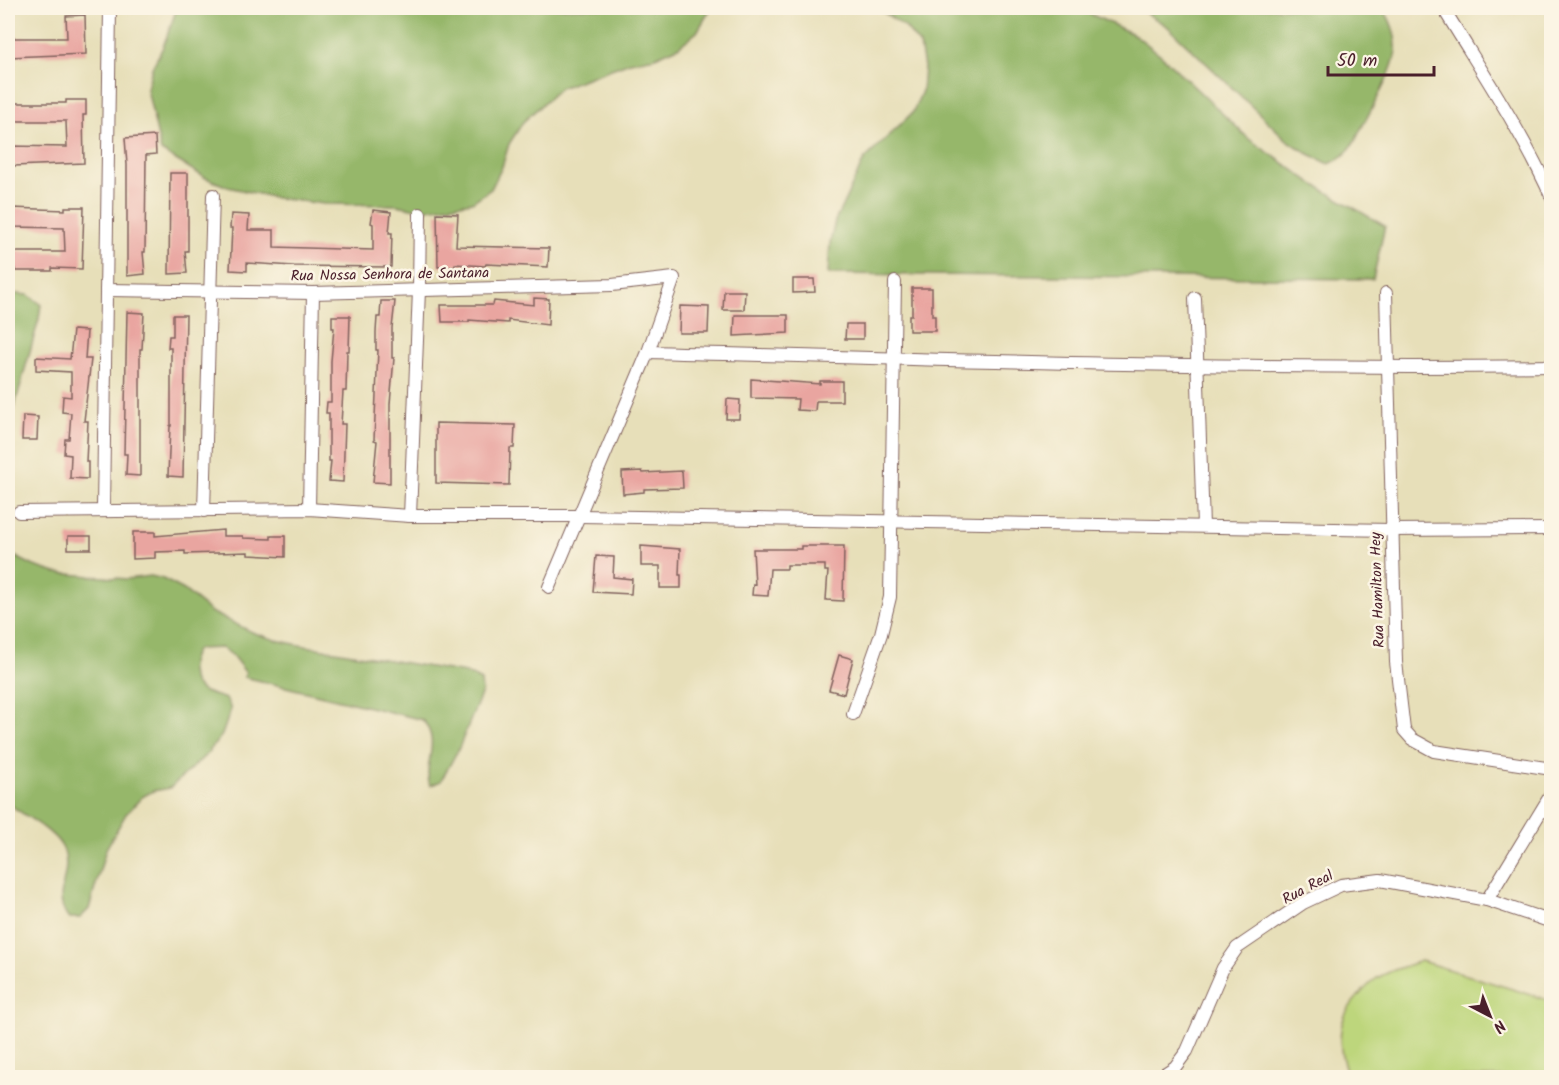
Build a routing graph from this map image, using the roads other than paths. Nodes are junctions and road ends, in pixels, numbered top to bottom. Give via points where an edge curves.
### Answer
1 (110, 8) edge
2 (1445, 11) dead end
3 (1548, 178) edge
4 (213, 195) dead end
5 (1551, 198) edge
6 (420, 214) dead end
7 (895, 282) dead end
8 (106, 290) junction
9 (419, 290) junction
10 (211, 291) junction
11 (313, 293) junction
12 (1386, 293) dead end
13 (1195, 298) dead end
14 (648, 352) junction
15 (894, 358) junction
16 (1197, 366) junction
17 (1551, 366) edge
18 (1387, 368) junction
19 (309, 509) junction
20 (103, 510) junction
21 (204, 511) junction
22 (19, 512) dead end
23 (410, 516) junction
24 (580, 516) junction
25 (890, 522) junction
26 (1203, 526) junction
27 (1551, 529) edge
28 (1391, 530) junction
29 (549, 587) dead end
30 (853, 714) dead end
31 (1551, 769) edge
32 (1551, 793) edge
33 (1486, 900) junction
34 (1551, 922) edge
35 (1158, 1077) edge

1 - 8 street
2 - 3 street
3 - 5 street
4 - 10 street
6 - 9 street
7 - 15 street
8 - 10 street, Rua Nossa Senhora de Santana
8 - 20 street
9 - 11 street, Rua Nossa Senhora de Santana
9 - 14 street, Rua Nossa Senhora de Santana via 612,285 674,278
9 - 23 street
10 - 11 street, Rua Nossa Senhora de Santana
10 - 21 street
11 - 19 street
12 - 18 street, Rua Hamilton Hey
13 - 16 street
14 - 15 street
14 - 24 street
15 - 16 street
15 - 25 street
16 - 18 street
16 - 26 street
17 - 18 street
18 - 28 street, Rua Hamilton Hey
19 - 21 street
19 - 23 street
20 - 21 street
20 - 22 street
23 - 24 street
24 - 25 street
24 - 29 street
25 - 26 street
25 - 30 street via 890,597
26 - 28 street
27 - 28 street
28 - 31 street, Rua Hamilton Hey via 1396,662 1404,730 1434,751
32 - 33 street
33 - 34 street, Rua Real
33 - 35 street, Rua Real via 1380,880 1341,885 1303,903 1237,948 1223,968 1187,1051 1175,1067

